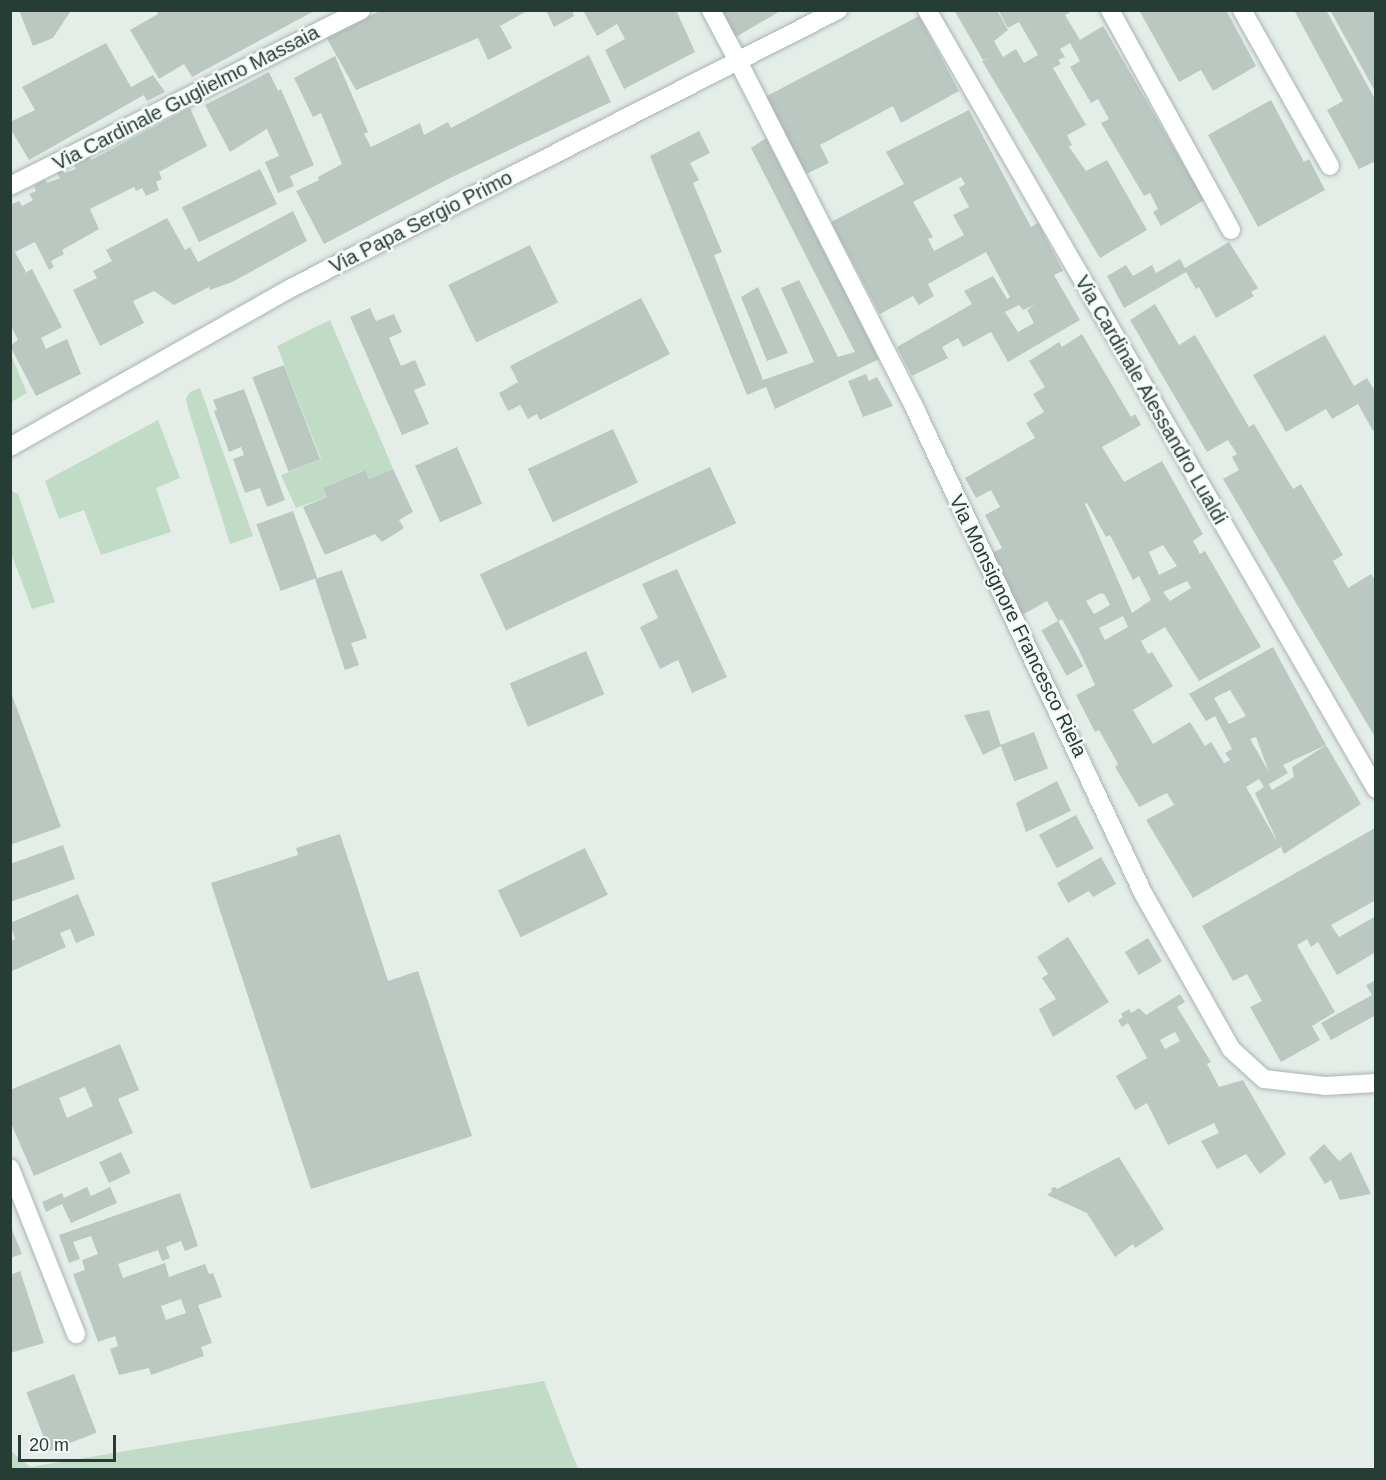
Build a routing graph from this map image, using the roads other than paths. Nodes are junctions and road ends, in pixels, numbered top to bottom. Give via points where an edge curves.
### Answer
1 (361, 10) edge
2 (711, 10) edge
3 (838, 10) edge
4 (927, 10) edge
5 (1110, 10) edge
6 (1242, 10) edge
7 (738, 61) junction
8 (1330, 166) dead end
9 (10, 186) edge
10 (1231, 230) dead end
11 (10, 447) edge
12 (1376, 789) edge
13 (1376, 1083) edge
14 (10, 1168) edge
15 (76, 1334) dead end

1 - 9 street, Via Cardinale Guglielmo Massaia
2 - 7 street, Via Monsignore Francesco Riela
3 - 7 street, Via Papa Sergio Primo
4 - 12 street, Via Cardinale Alessandro Lualdi
5 - 10 street
6 - 8 street
7 - 11 street, Via Papa Sergio Primo via 291,288
7 - 13 street, Via Monsignore Francesco Riela via 916,411 1144,895 1231,1049 1264,1079 1325,1086
14 - 15 street

